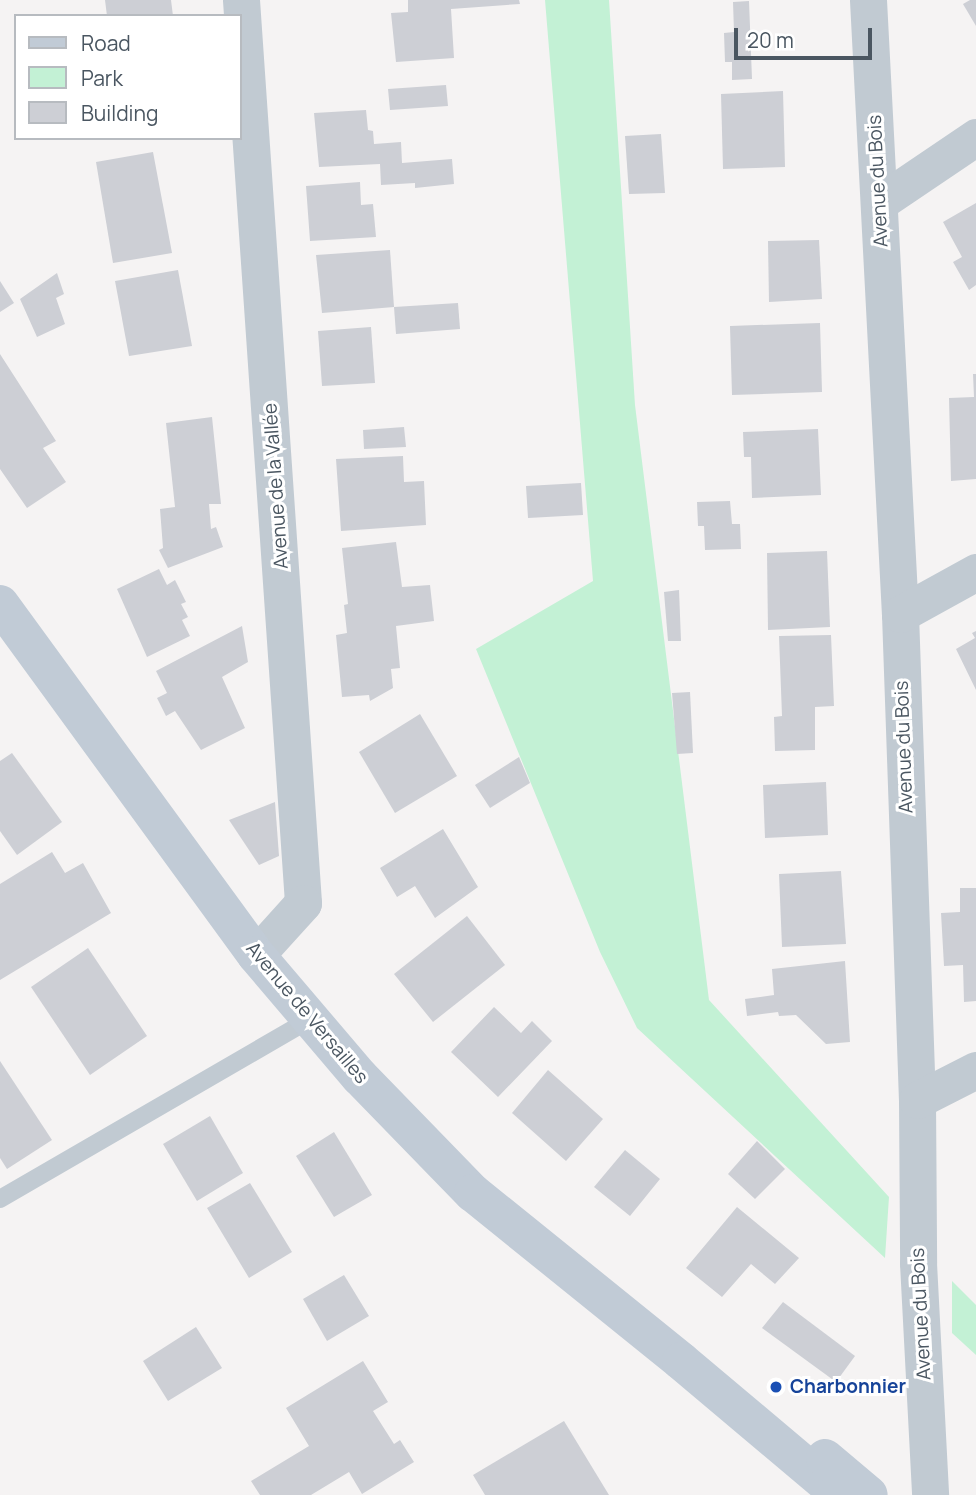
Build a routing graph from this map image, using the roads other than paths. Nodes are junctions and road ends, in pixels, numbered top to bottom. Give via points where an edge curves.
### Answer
1 (868, 0) edge
2 (242, 15) edge
3 (976, 137) edge
4 (880, 202) junction
5 (976, 572) edge
6 (0, 604) edge
7 (900, 614) junction
8 (256, 955) junction
9 (311, 1019) junction
10 (976, 1070) edge
11 (916, 1100) junction
12 (0, 1199) edge
13 (681, 1361) junction
14 (840, 1495) edge
15 (869, 1495) edge
16 (930, 1495) edge

1 - 4 street, Avenue du Bois
2 - 8 street, Avenue de la Vallée via 303,903
3 - 4 street
4 - 7 street, Avenue du Bois
5 - 7 street
6 - 8 street, Avenue de Versailles
7 - 11 street, Avenue du Bois
8 - 9 street, Avenue de Versailles
9 - 12 lane
9 - 13 street, Avenue de Versailles via 360,1077 473,1193
10 - 11 street
11 - 16 street, Avenue du Bois via 918,1264
13 - 14 street, Avenue de Versailles
13 - 15 street, Avenue de Versailles via 844,1471

